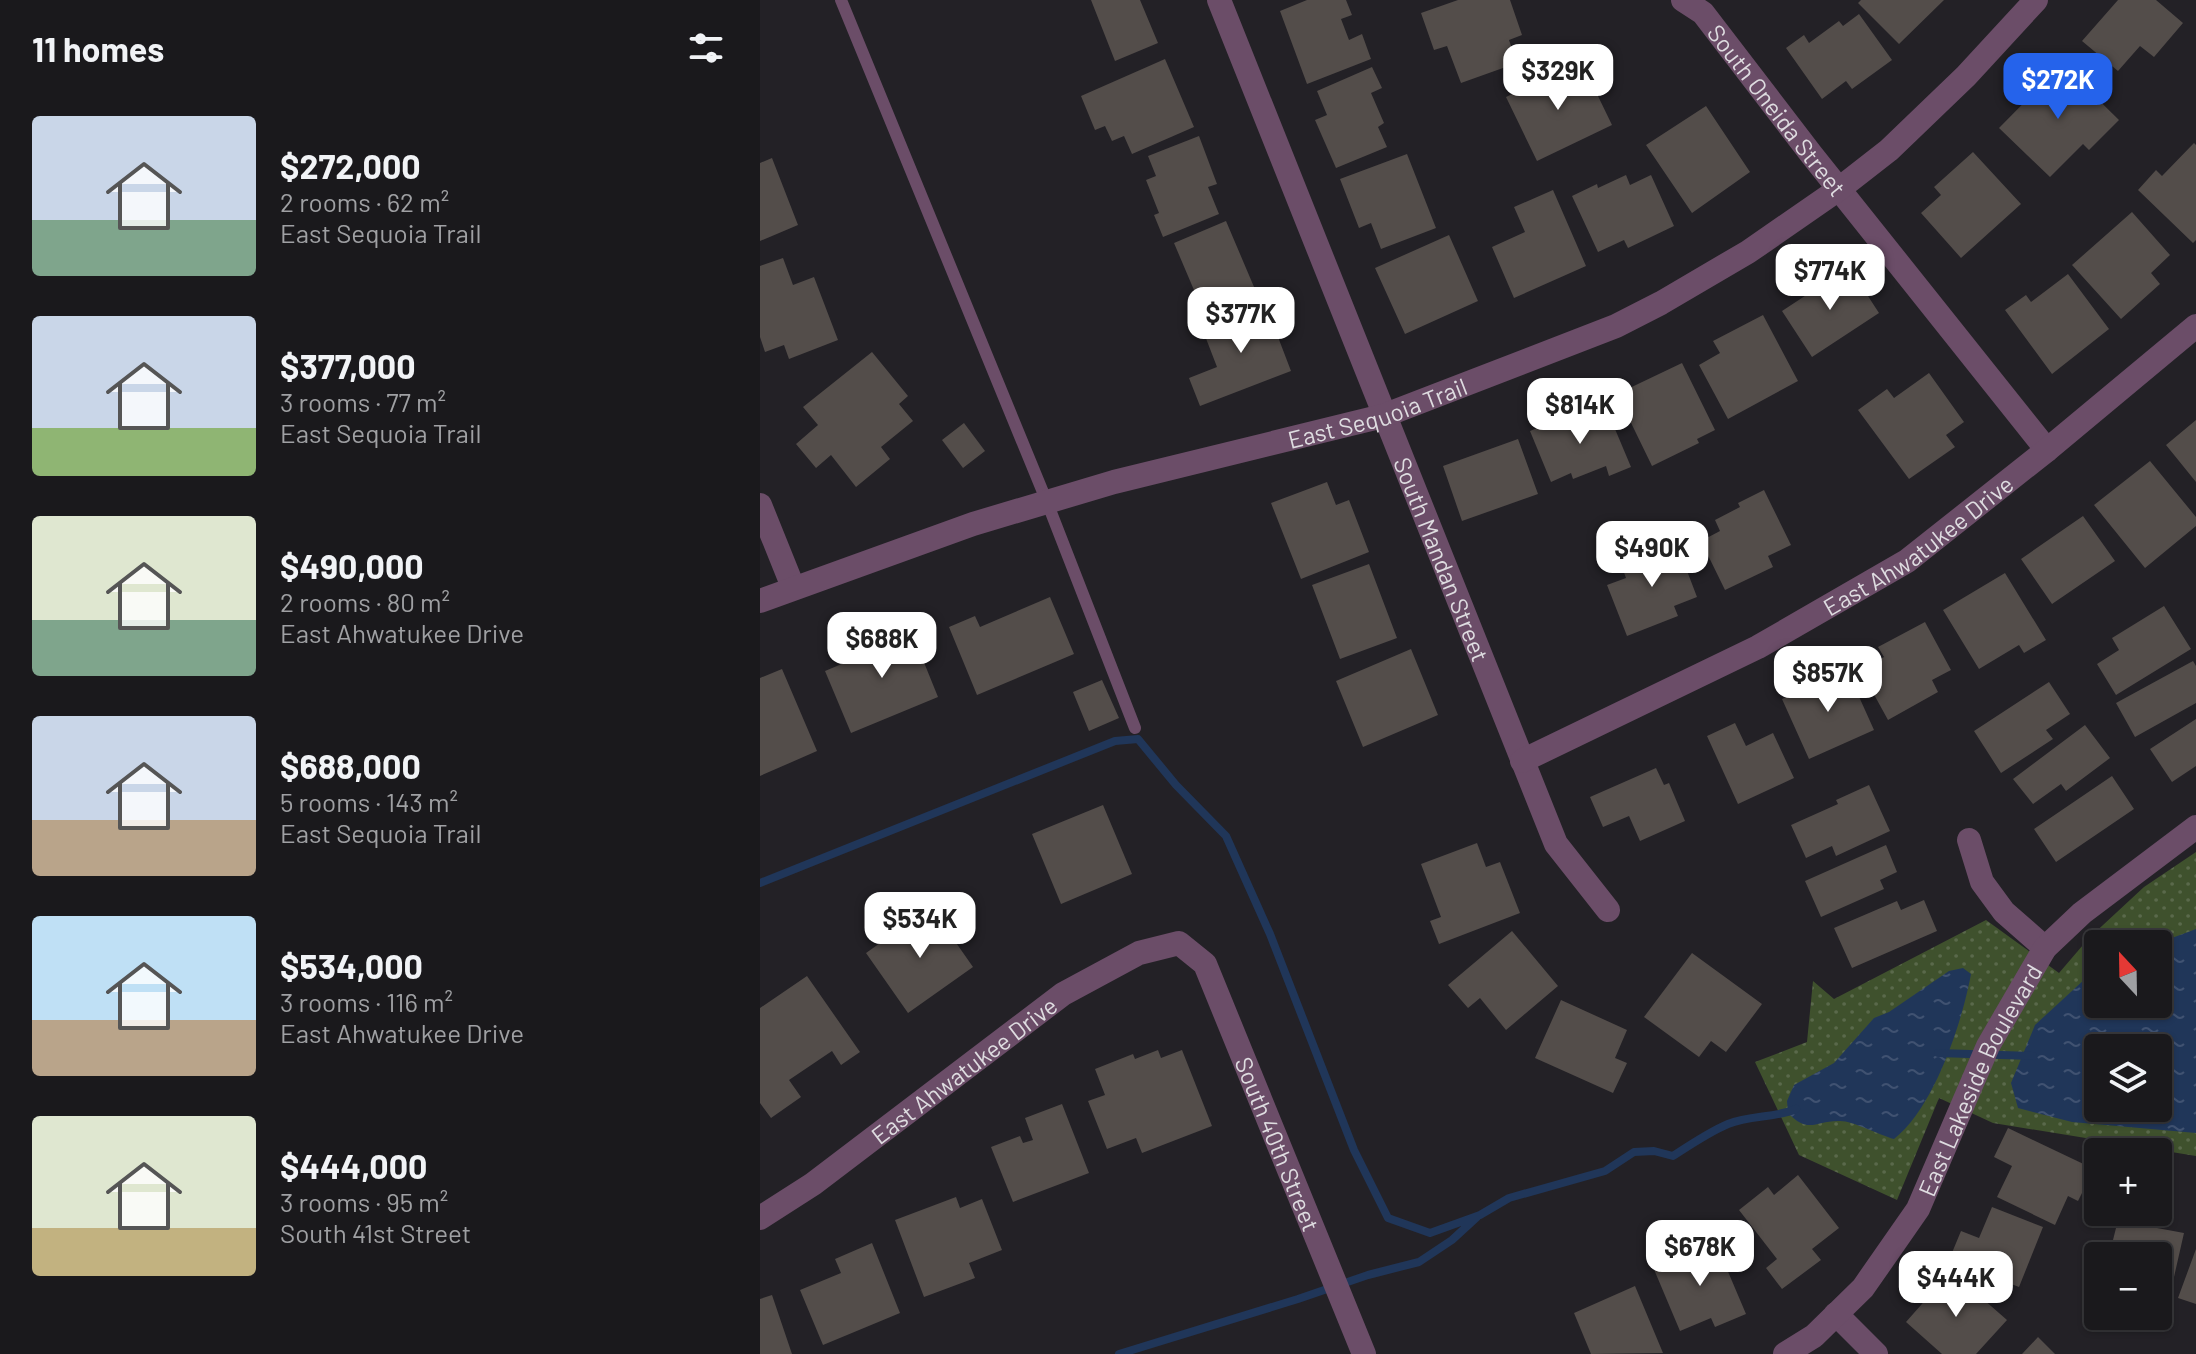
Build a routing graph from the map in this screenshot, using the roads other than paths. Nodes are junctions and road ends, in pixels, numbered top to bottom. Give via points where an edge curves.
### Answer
1 (841, 0) edge
2 (1219, 0) edge
3 (1683, 0) edge
4 (2036, 0) edge
5 (1839, 189) junction
6 (2196, 326) edge
7 (1383, 416) junction
8 (2047, 450) junction
9 (1047, 502) junction
10 (760, 505) edge
11 (793, 587) junction
12 (760, 601) edge
13 (1135, 728) dead end
14 (1522, 761) junction
15 (2196, 827) edge
16 (1969, 840) dead end
17 (1608, 910) dead end
18 (1179, 943) joint
19 (2045, 948) junction
20 (760, 1218) edge
21 (1836, 1314) junction
22 (1364, 1354) edge
23 (1785, 1354) edge
24 (1876, 1354) edge

1 - 9 lane
2 - 7 street, South Mandan Street
3 - 5 street, South Oneida Street via 1703,13
4 - 5 street, East Sequoia Trail via 1889,150
5 - 7 street, East Sequoia Trail via 1748,252 1616,326
5 - 8 street, South Oneida Street
6 - 8 street, East Ahwatukee Drive
7 - 9 street, East Sequoia Trail
7 - 14 street, South Mandan Street
8 - 14 street, East Ahwatukee Drive via 1907,561 1758,647
9 - 11 street, East Sequoia Trail
9 - 13 lane
10 - 11 street
11 - 12 street, East Sequoia Trail
14 - 17 street, South Mandan Street via 1556,844
15 - 19 street, East Lakeside Boulevard via 2082,913
16 - 19 street via 1982,882 2004,912
18 - 20 street, East Ahwatukee Drive via 1139,953 1063,994 813,1184
18 - 22 street, South 40th Street via 1205,964
19 - 21 street, East Lakeside Boulevard via 1988,1046 1918,1209 1863,1288
21 - 23 street, East Lakeside Boulevard
21 - 24 street

